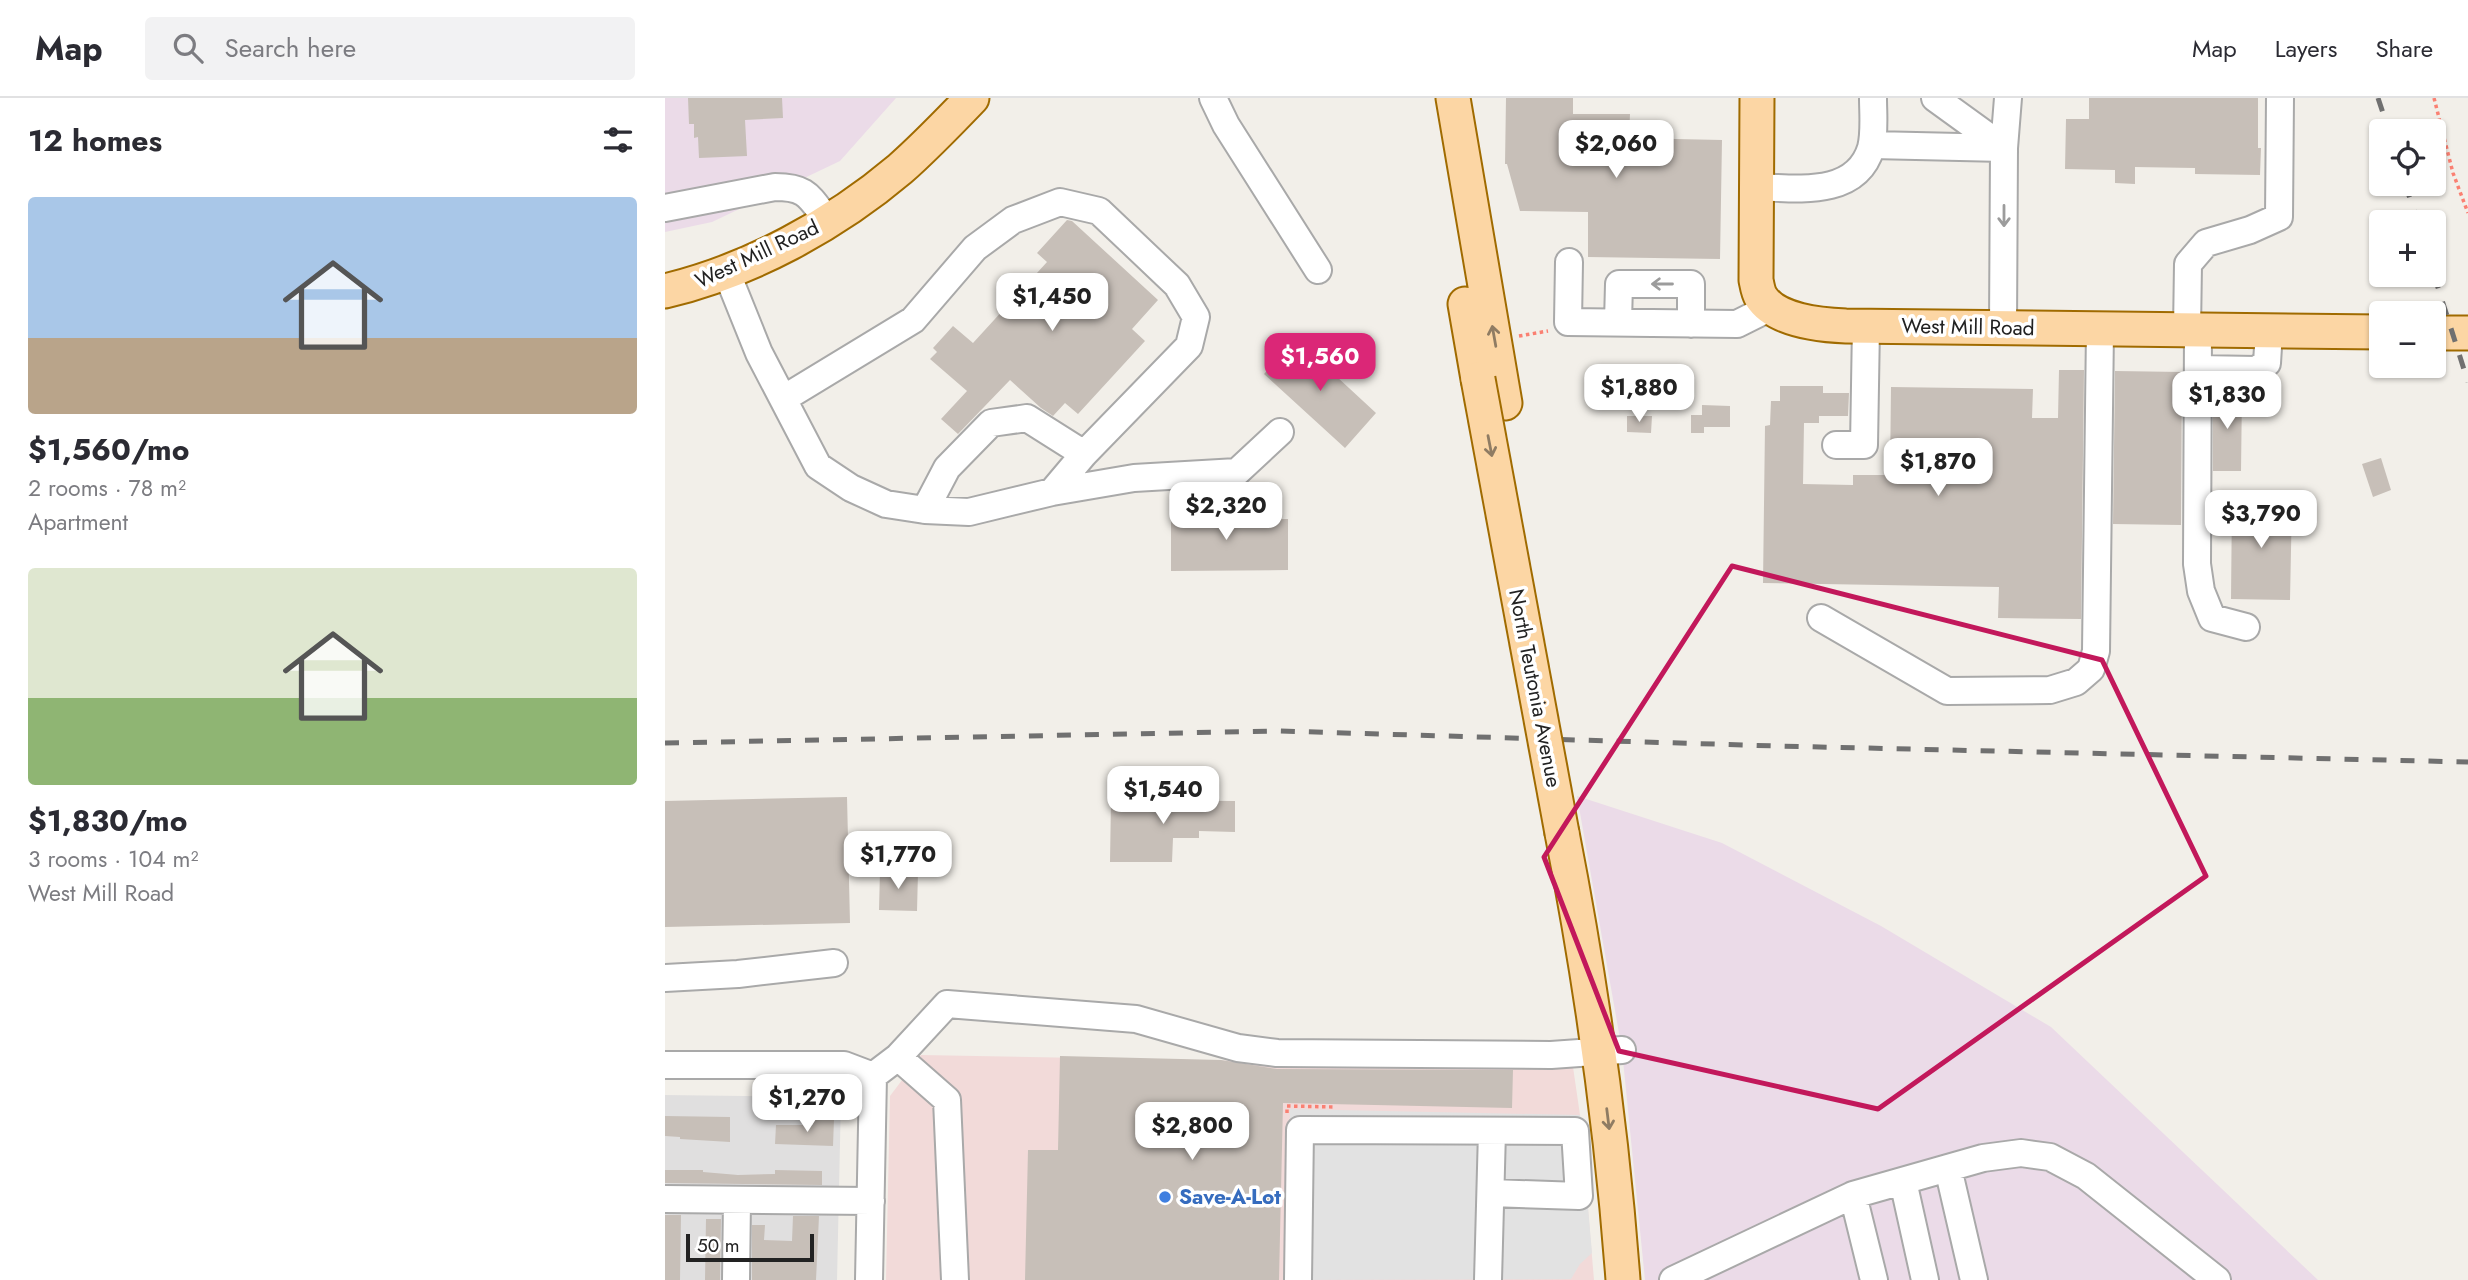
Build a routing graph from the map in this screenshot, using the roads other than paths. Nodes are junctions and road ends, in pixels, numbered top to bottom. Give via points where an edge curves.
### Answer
1 (972, 98) edge
2 (1213, 98) edge
3 (1430, 98) edge
4 (1453, 98) edge
5 (1757, 98) edge
6 (1873, 98) edge
7 (1935, 98) edge
8 (2008, 98) edge
9 (2280, 98) edge
10 (1872, 145) junction
11 (2004, 148) junction
12 (1756, 187) junction
13 (665, 208) edge
14 (828, 221) junction
15 (1569, 262) dead end
16 (1318, 270) dead end
17 (726, 271) junction
18 (665, 292) edge
19 (1771, 307) junction
20 (1618, 322) junction
21 (1691, 324) junction
22 (1866, 326) junction
23 (2003, 328) junction
24 (2100, 329) junction
25 (2193, 330) junction
26 (2269, 331) junction
27 (2369, 332) edge
28 (2446, 332) edge
29 (2468, 333) edge
30 (2198, 369) junction
31 (783, 399) junction
32 (1280, 432) dead end
33 (1836, 445) dead end
34 (1084, 454) junction
35 (1052, 492) junction
36 (925, 510) junction
37 (1821, 618) dead end
38 (2246, 627) dead end
39 (1574, 835) junction
40 (834, 963) dead end
41 (665, 978) edge
42 (1611, 1051) junction
43 (898, 1057) junction
44 (665, 1065) edge
45 (873, 1076) junction
46 (1492, 1130) junction
47 (1948, 1168) junction
48 (1903, 1181) junction
49 (1490, 1193) junction
50 (1853, 1195) junction
51 (665, 1199) edge
52 (737, 1200) junction
53 (871, 1201) junction
54 (736, 1280) edge
55 (869, 1280) edge
56 (955, 1280) edge
57 (1298, 1280) edge
58 (1488, 1280) edge
59 (1623, 1280) edge
60 (1645, 1280) edge
61 (1673, 1280) edge
62 (1874, 1280) edge
63 (1925, 1280) edge
64 (1974, 1280) edge
65 (2217, 1280) edge

1 - 14 main road, West Mill Road via 899,170
2 - 16 street
3 -> 39 main road, North Teutonia Avenue, bridge via 1478,379
39 -> 4 main road, North Teutonia Avenue
5 - 12 main road
6 - 10 street
7 - 11 street
8 - 11 street
9 - 25 street via 2279,217 2206,243 2188,264
10 - 11 street
10 - 12 street via 1865,164 1843,181 1822,188
11 -> 23 street
12 - 19 main road via 1756,280 1761,297
13 - 14 street via 789,187 803,190
14 - 17 main road, West Mill Road
15 - 20 street via 1568,322
17 - 18 main road, West Mill Road
17 - 31 street
19 - 21 street via 1737,324
19 - 22 main road, West Mill Road via 1804,322
20 - 21 street
21 -> 20 street via 1691,284 1619,284
22 - 23 main road, West Mill Road
22 - 33 street via 1864,445
23 - 24 main road, West Mill Road
24 - 25 main road, West Mill Road
24 - 37 street via 2096,651 2091,669 2076,682 2050,690 1947,691
25 - 26 main road, West Mill Road
25 - 30 street
26 - 27 main road, West Mill Road
26 - 30 street via 2267,363 2262,367
28 - 29 main road
30 - 38 street via 2197,564 2201,591 2212,618
31 - 34 street via 913,320 975,248 1013,220 1060,202 1099,211 1177,285 1196,317 1189,346
31 - 36 street via 818,466 886,505
32 - 35 street via 1237,472 1134,478
34 - 35 street
34 - 36 street via 1027,418 991,423 947,468
35 - 36 street via 969,512
39 - 42 main road, North Teutonia Avenue
40 - 41 street
42 - 43 street via 1551,1055 1277,1052 1238,1048 1136,1019 947,1004
42 -> 59 main road, North Teutonia Avenue
42 - 60 main road, North Teutonia Avenue
43 - 45 street
43 - 56 street via 947,1100
44 - 45 street via 844,1065
45 - 53 street
46 - 49 street
46 - 49 street via 1575,1131 1579,1196
46 - 57 street via 1300,1130
47 - 48 street
47 - 64 street
47 - 65 street via 2021,1153 2050,1157 2086,1176
48 - 50 street
48 - 63 street
49 - 58 street
50 - 61 street
50 - 62 street
51 - 52 street
52 - 53 street
52 - 54 street
53 - 55 street

